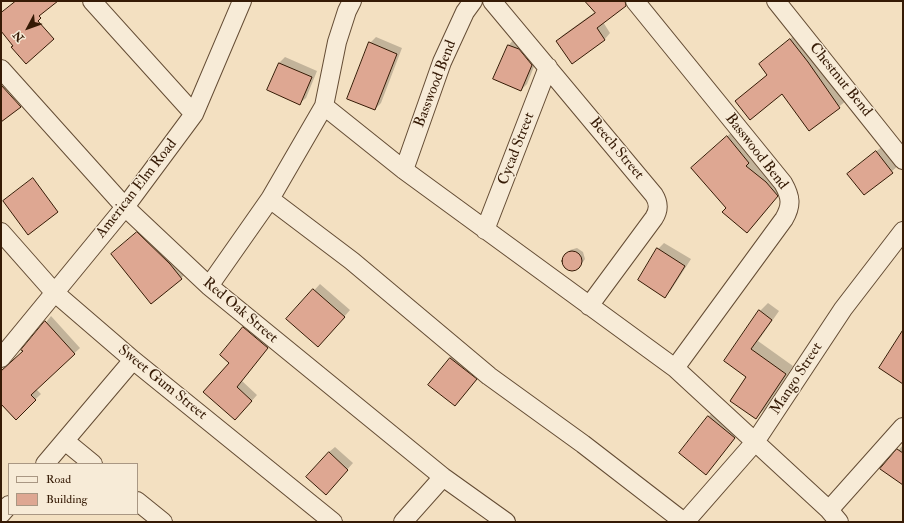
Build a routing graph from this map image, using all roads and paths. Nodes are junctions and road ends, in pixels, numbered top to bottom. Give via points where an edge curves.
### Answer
1 (92, 1) edge
2 (352, 1) edge
3 (473, 1) edge
4 (492, 1) edge
5 (635, 1) edge
6 (776, 1) edge
7 (239, 3) edge
8 (548, 67) junction
9 (1, 69) edge
10 (324, 106) junction
11 (194, 114) junction
12 (903, 160) edge
13 (404, 170) junction
14 (270, 199) junction
15 (124, 207) junction
16 (485, 230) junction
17 (903, 231) edge
18 (1, 232) edge
19 (209, 286) junction
20 (54, 292) junction
21 (589, 306) junction
22 (1, 358) edge
23 (133, 360) junction
24 (675, 368) junction
25 (903, 427) edge
26 (65, 441) junction
27 (756, 442) junction
28 (46, 463) edge
29 (92, 463) edge
30 (443, 477) junction
31 (138, 501) edge
32 (8, 506) edge
33 (1, 514) edge
34 (834, 516) edge
35 (163, 522) edge
36 (333, 522) edge
37 (403, 522) edge
38 (506, 522) edge
39 (685, 522) edge

1 - 11 street
2 - 10 street via 337,42
3 - 13 street, Basswood Bend via 464,12 442,62
4 - 8 street, Beech Street
5 - 24 street, Basswood Bend via 782,184 788,192 790,201 784,219
6 - 12 street, Chestnut Bend
7 - 11 street, American Elm Road
8 - 16 street, Cycad Street
8 - 21 street, Beech Street via 657,201 657,213 654,218
9 - 15 street, Red Oak Street
10 - 13 street
10 - 14 street
11 - 15 street, American Elm Road
13 - 16 street
14 - 19 street
14 - 39 street via 352,261 489,376
15 - 19 street, Red Oak Street
15 - 20 street, American Elm Road
16 - 21 street
17 - 27 street, Mango Street via 843,310
18 - 20 street, Sweet Gum Street
19 - 30 street, Red Oak Street
20 - 22 street, American Elm Road
20 - 23 street, Sweet Gum Street
21 - 24 street
23 - 26 street
23 - 36 street, Sweet Gum Street
24 - 27 street
25 - 34 street
26 - 28 street
26 - 29 street
27 - 34 street
27 - 39 street, Mango Street
30 - 37 street
30 - 38 street, Red Oak Street
31 - 35 street
32 - 33 street

